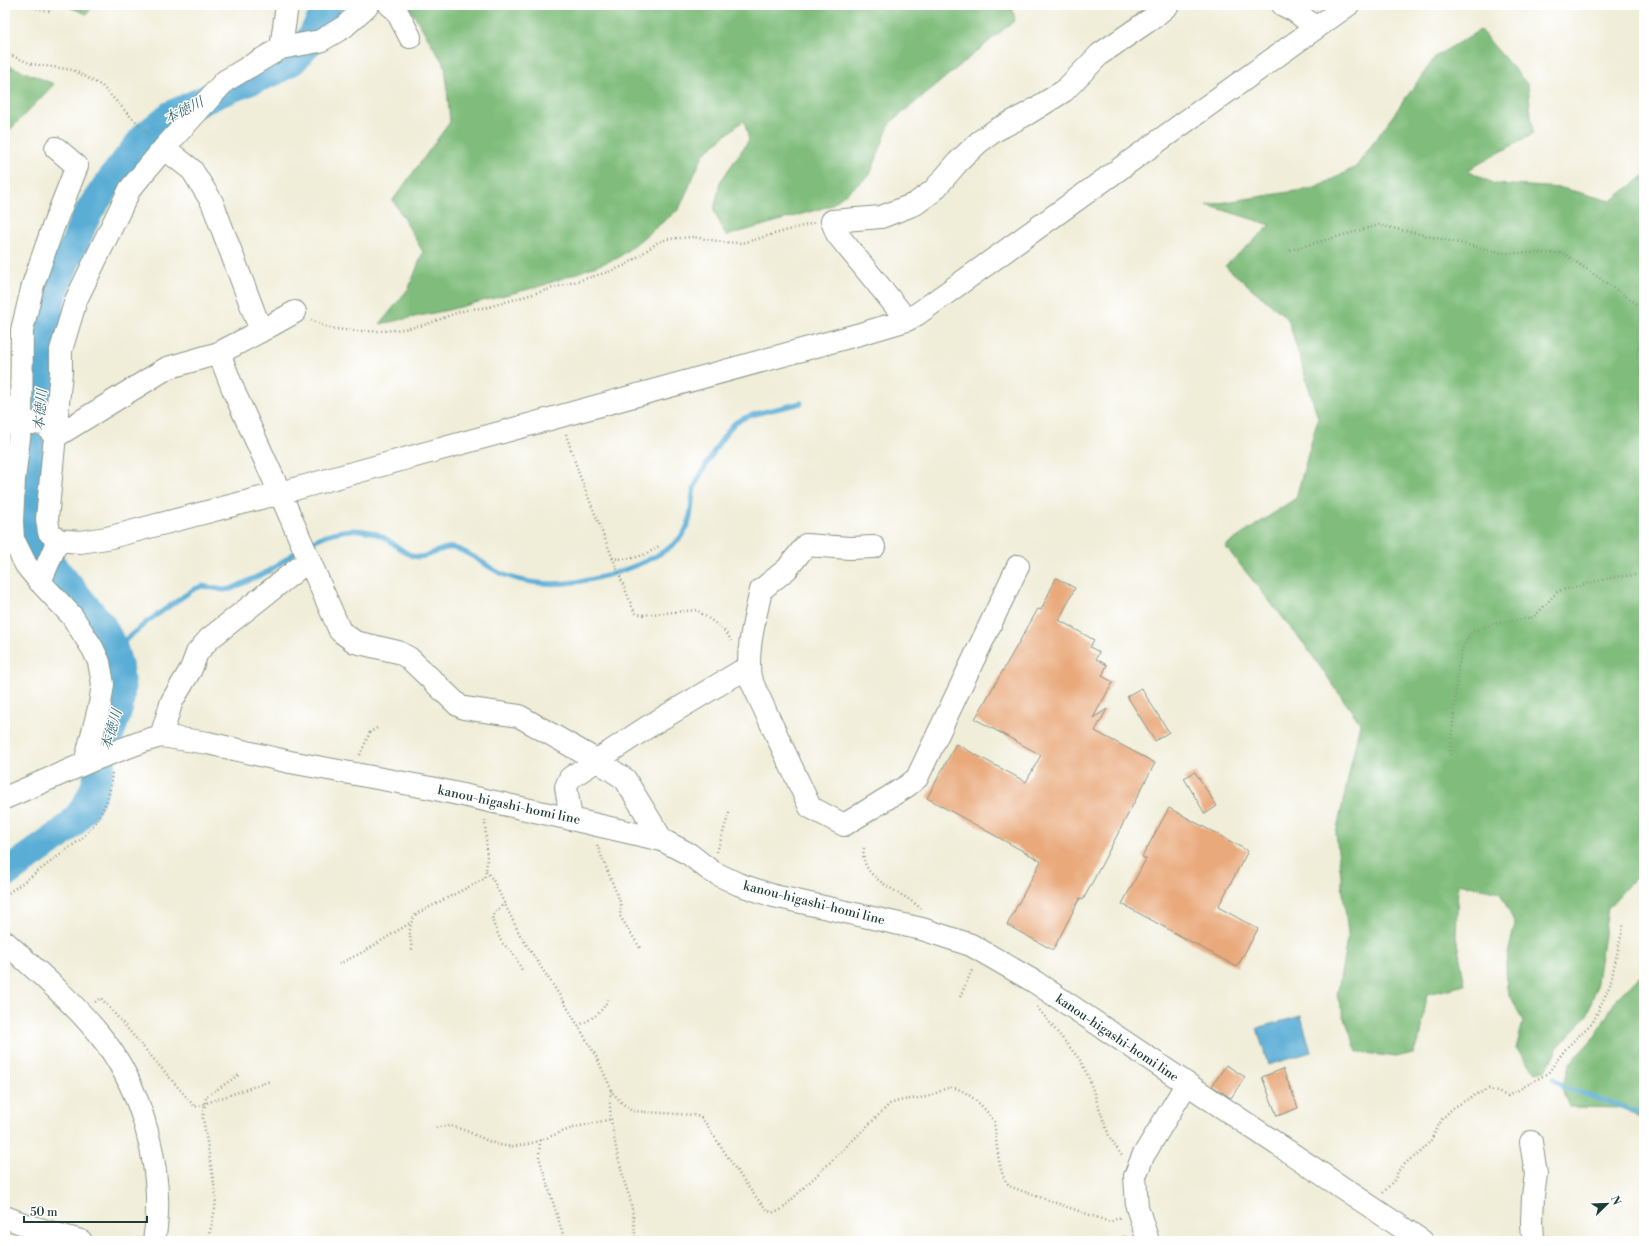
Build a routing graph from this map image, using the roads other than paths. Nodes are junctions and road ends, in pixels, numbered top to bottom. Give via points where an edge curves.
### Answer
1 (287, 5) edge
2 (368, 5) edge
3 (390, 5) edge
4 (1168, 5) edge
5 (1283, 5) edge
6 (1348, 5) edge
7 (1316, 28) junction
8 (410, 37) dead end
9 (288, 46) junction
10 (162, 142) junction
11 (56, 148) dead end
12 (295, 312) road end
13 (907, 320) junction
14 (261, 331) junction
15 (219, 353) junction
16 (5, 407) edge
17 (21, 422) junction
18 (50, 430) junction
19 (280, 494) junction
20 (58, 540) junction
21 (874, 547) dead end
22 (309, 560) junction
23 (1018, 566) dead end
24 (40, 582) junction
25 (748, 667) junction
26 (161, 736) junction
27 (96, 759) junction
28 (596, 760) junction
29 (5, 798) edge
30 (572, 819) junction
31 (662, 840) junction
32 (5, 942) edge
33 (1186, 1085) junction
34 (1531, 1142) dead end
35 (5, 1217) edge
36 (81, 1241) edge
37 (154, 1241) edge
38 (1148, 1241) edge
39 (1422, 1241) edge
40 (1532, 1241) edge

1 - 9 street
2 - 9 street via 344,27 320,41
3 - 8 street via 396,10
4 - 13 street via 1100,54 1064,91 979,142 933,191 915,204 881,217 832,221 837,234
5 - 7 street
6 - 7 street
7 - 13 street
9 - 10 street via 225,81
10 - 14 street via 192,170 212,202
10 - 18 street via 130,189 76,300 61,350 61,372
11 - 17 street via 77,166 53,227 22,330
12 - 14 street
13 - 19 street
14 - 15 street
15 - 18 street via 167,368
15 - 19 street
16 - 17 street
17 - 18 street
17 - 24 street via 14,480 13,539 26,565
18 - 20 street via 47,519 49,532
19 - 20 street via 107,538 80,542
19 - 22 street
20 - 24 street
21 - 25 street via 806,545 787,569 761,590
22 - 26 street via 209,639 197,652 191,669 172,701
22 - 28 street via 340,630 355,642 398,652 409,658 464,708 519,716
23 - 25 street via 917,778 844,825 810,808 750,678
24 - 27 street via 72,616 99,662 103,684
25 - 28 street
26 - 27 street, kanou-higashi-homi line
26 - 30 street, kanou-higashi-homi line
27 - 29 street, kanou-higashi-homi line
28 - 30 street via 570,778 566,787
28 - 31 street via 625,779
30 - 31 street, kanou-higashi-homi line
31 - 33 street, kanou-higashi-homi line via 689,854 711,871 738,884 774,896 922,929 971,945 1032,981
32 - 37 street via 69,1000 99,1034 117,1061 144,1123 154,1164 158,1204
33 - 38 street via 1143,1156 1135,1176 1137,1207
33 - 39 street, kanou-higashi-homi line
34 - 40 street via 1536,1174
35 - 36 street

